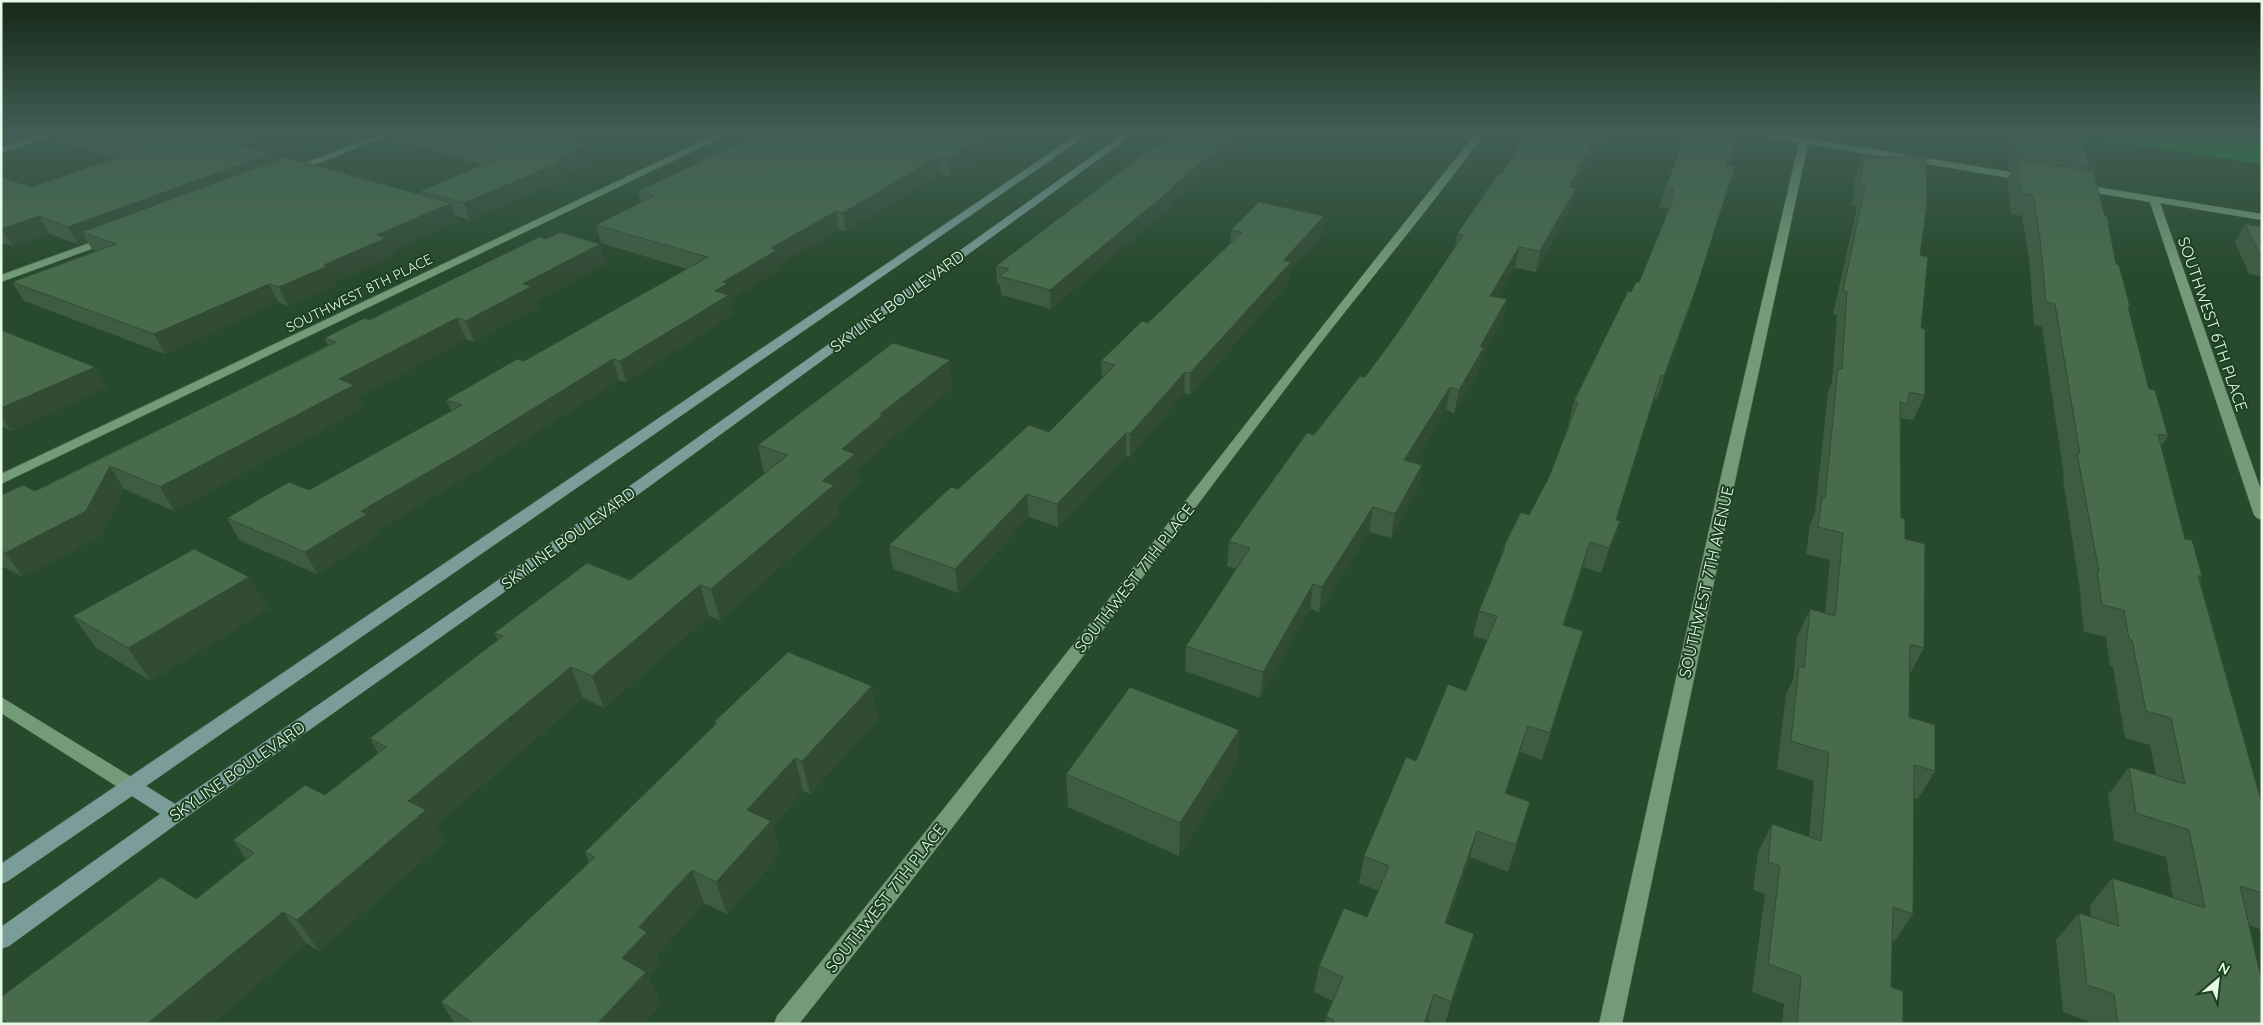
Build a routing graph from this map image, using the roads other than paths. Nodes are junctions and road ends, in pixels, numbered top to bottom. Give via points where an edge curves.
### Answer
1 (629, 180) edge
2 (1017, 180) edge
3 (1066, 180) edge
4 (1444, 180) edge
5 (1795, 180) edge
6 (2068, 185) edge
7 (2154, 200) junction
8 (2262, 217) edge
9 (118, 235) edge
10 (1, 279) edge
11 (1, 480) edge
12 (2262, 515) edge
13 (1, 704) edge
14 (131, 786) junction
15 (175, 814) junction
16 (1, 875) edge
17 (1, 939) edge
18 (785, 1024) edge
19 (1610, 1024) edge

1 - 11 street, SOUTHWEST 8TH PLACE
2 - 14 street, SKYLINE BOULEVARD
3 - 15 street, SKYLINE BOULEVARD via 490,594
4 - 18 street, SOUTHWEST 7TH PLACE
5 - 19 street, SOUTHWEST 7TH AVENUE
6 - 7 street
7 - 8 street
7 - 12 street, SOUTHWEST 6TH PLACE
9 - 10 street
13 - 14 street
14 - 15 street
14 - 16 street, SKYLINE BOULEVARD
15 - 17 street, SKYLINE BOULEVARD

